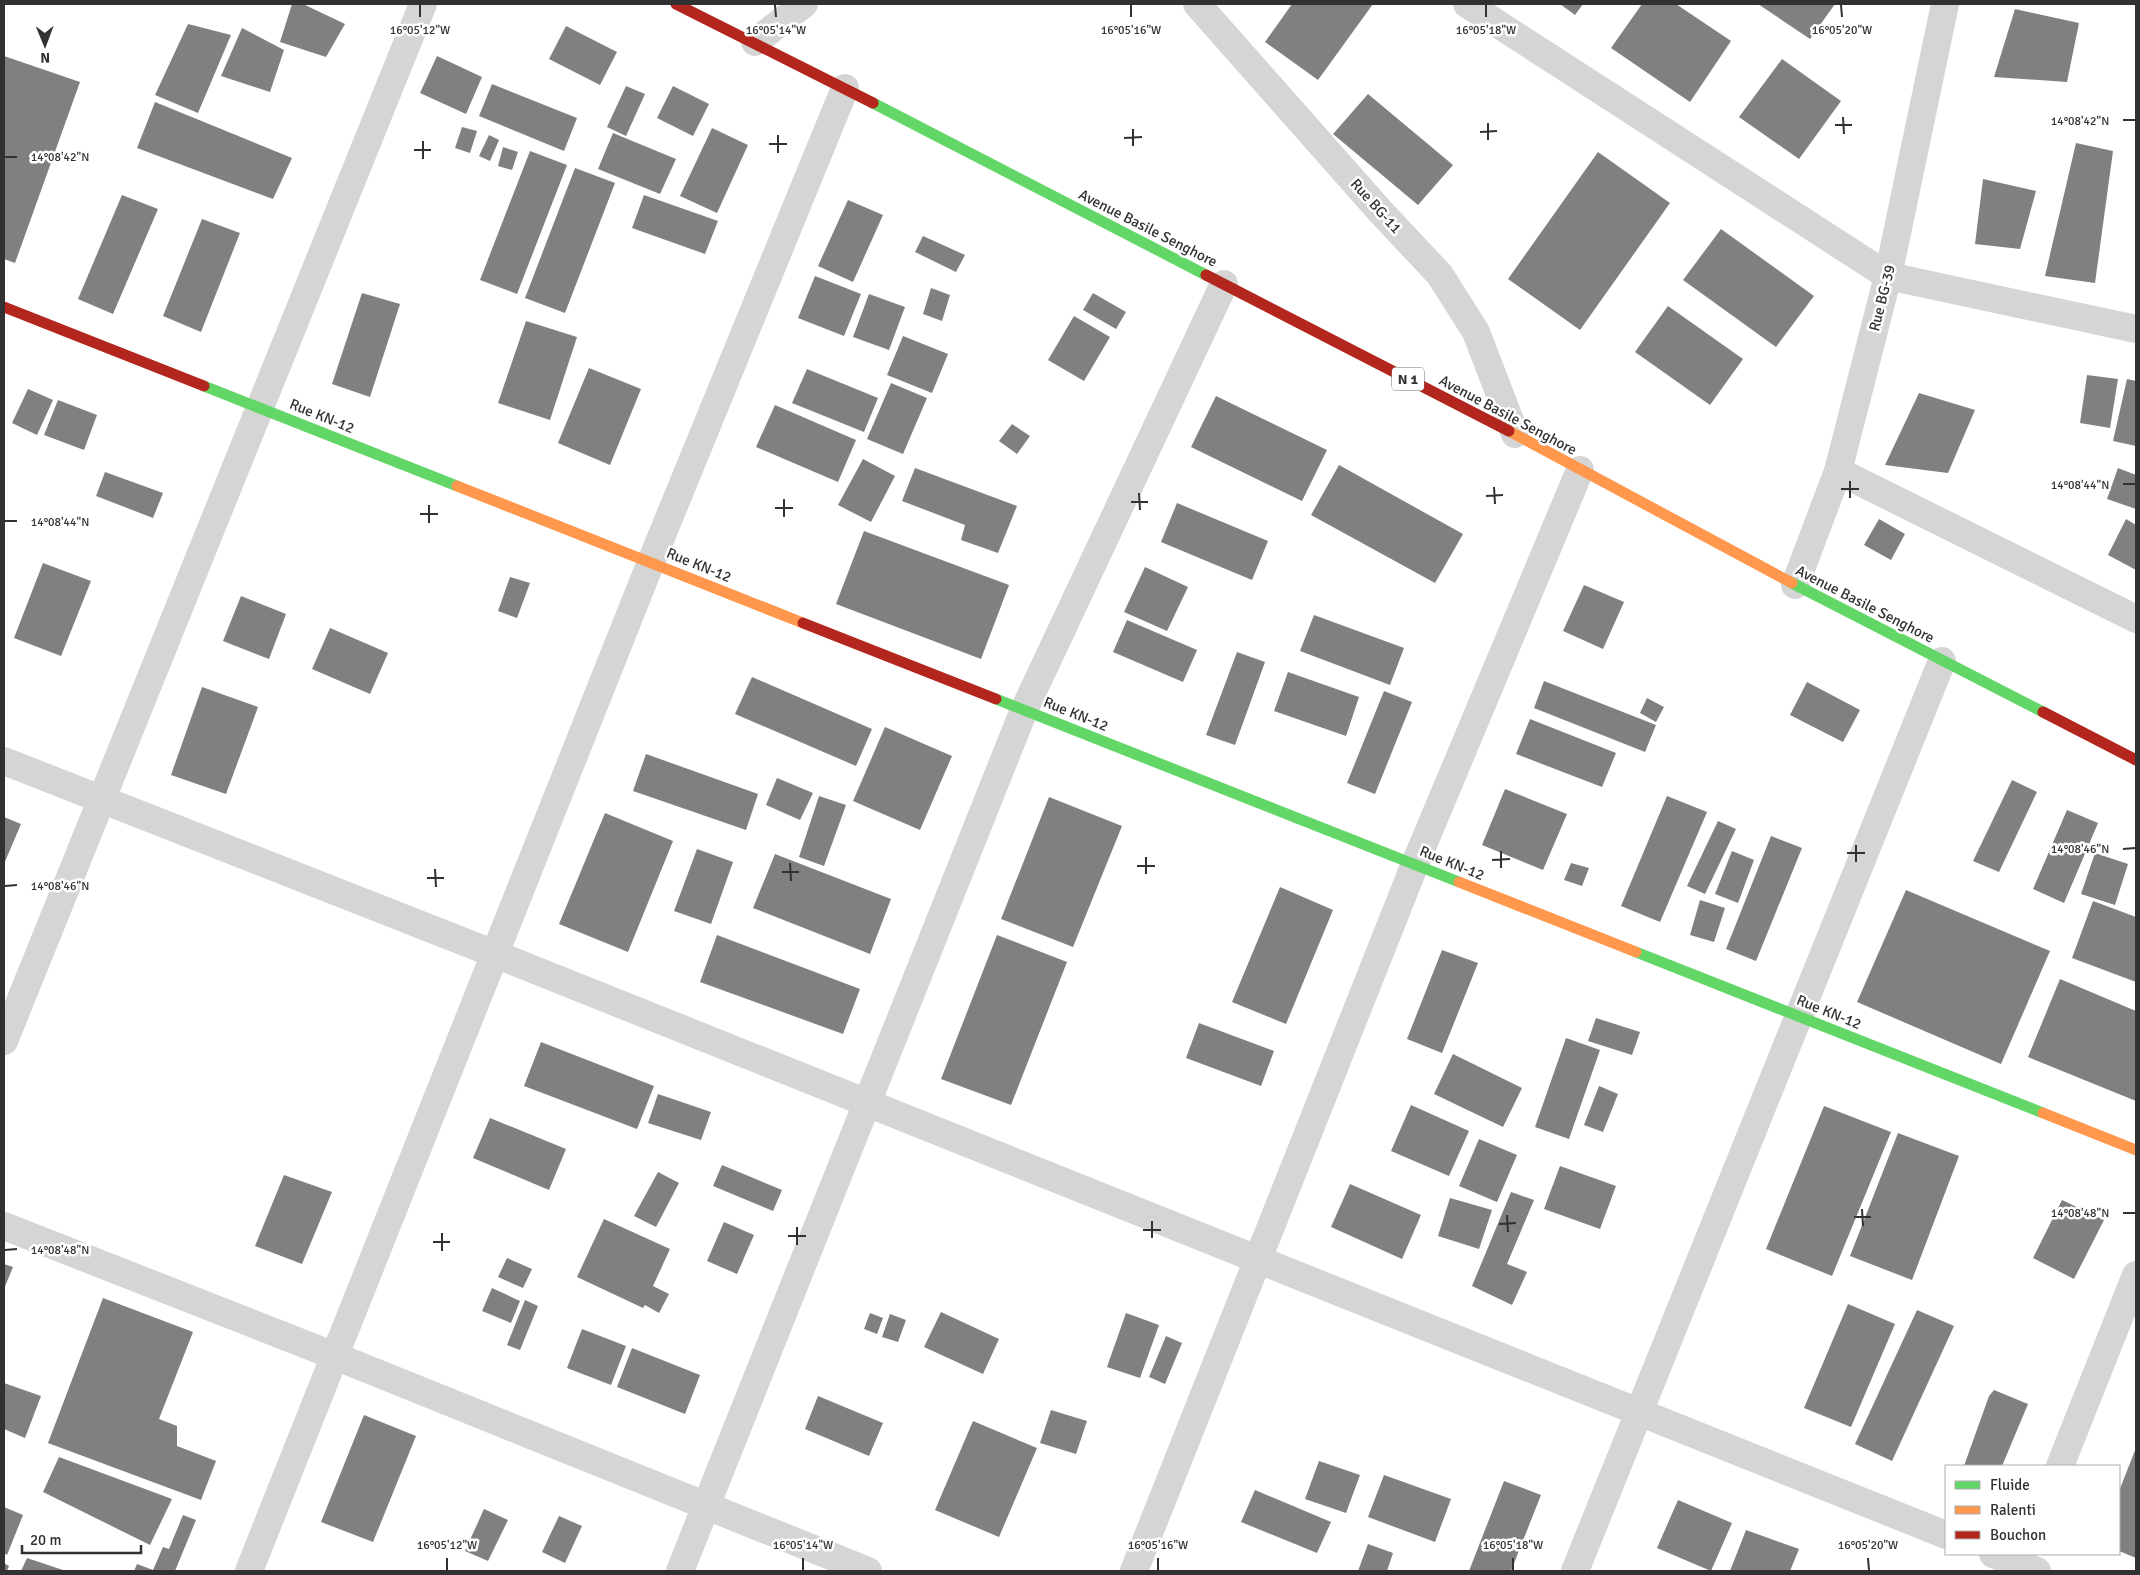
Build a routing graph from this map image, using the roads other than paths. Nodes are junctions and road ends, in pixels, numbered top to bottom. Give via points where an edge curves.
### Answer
1 (423, 4) edge
2 (676, 4) edge
3 (804, 4) edge
4 (1197, 4) edge
5 (1467, 4) edge
6 (1945, 4) edge
7 (756, 42) junction
8 (845, 88) junction
9 (1888, 276) junction
10 (1224, 284) junction
11 (4, 307) edge
12 (2136, 329) edge
13 (260, 408) junction
14 (1515, 434) junction
15 (1580, 470) junction
16 (1838, 471) junction
17 (651, 562) junction
18 (1795, 585) junction
19 (2136, 618) edge
20 (1942, 661) junction
21 (1024, 710) junction
22 (2136, 760) edge
23 (4, 761) edge
24 (102, 799) junction
25 (1414, 864) junction
26 (495, 954) junction
27 (1798, 1016) junction
28 (4, 1041) edge
29 (866, 1104) junction
30 (2136, 1150) edge
31 (4, 1226) edge
32 (1257, 1260) junction
33 (2136, 1276) edge
34 (335, 1356) junction
35 (1639, 1412) junction
36 (2060, 1465) edge
37 (706, 1506) junction
38 (1945, 1535) edge
39 (1997, 1555) edge
40 (2025, 1565) edge
41 (249, 1571) edge
42 (680, 1571) edge
43 (868, 1571) edge
44 (1134, 1571) edge
45 (1575, 1571) edge

1 - 13 street
2 - 7 main road, Avenue Basile Senghore / N 1
3 - 7 street
4 - 14 street, Rue BG-11 via 1440,275 1476,332
5 - 9 street
6 - 9 street, Rue BG-39
7 - 8 main road, Avenue Basile Senghore / N 1
8 - 10 main road, Avenue Basile Senghore / N 1
8 - 17 street
9 - 12 street
9 - 16 street, Rue BG-39
10 - 14 main road, Avenue Basile Senghore / N 1
10 - 21 street
11 - 13 main road, Rue KN-12
13 - 17 main road, Rue KN-12
13 - 24 street
14 - 15 main road, Avenue Basile Senghore / N 1
15 - 18 main road, Avenue Basile Senghore / N 1
15 - 25 street
16 - 18 street, Rue BG-39
16 - 19 street
17 - 21 main road, Rue KN-12
17 - 26 street
18 - 20 main road, Avenue Basile Senghore / N 1
20 - 22 main road, Avenue Basile Senghore / N 1
20 - 27 street
21 - 25 main road, Rue KN-12
21 - 29 street
23 - 24 street
24 - 26 street
24 - 28 street
25 - 27 main road, Rue KN-12
25 - 32 street
26 - 29 street
26 - 34 street
27 - 30 main road, Rue KN-12
27 - 35 street
29 - 32 street
29 - 37 street
31 - 34 street
32 - 35 street
32 - 44 street
33 - 36 street
34 - 37 street
34 - 41 street
35 - 38 street
35 - 45 street
37 - 42 street
37 - 43 street
39 - 40 street

